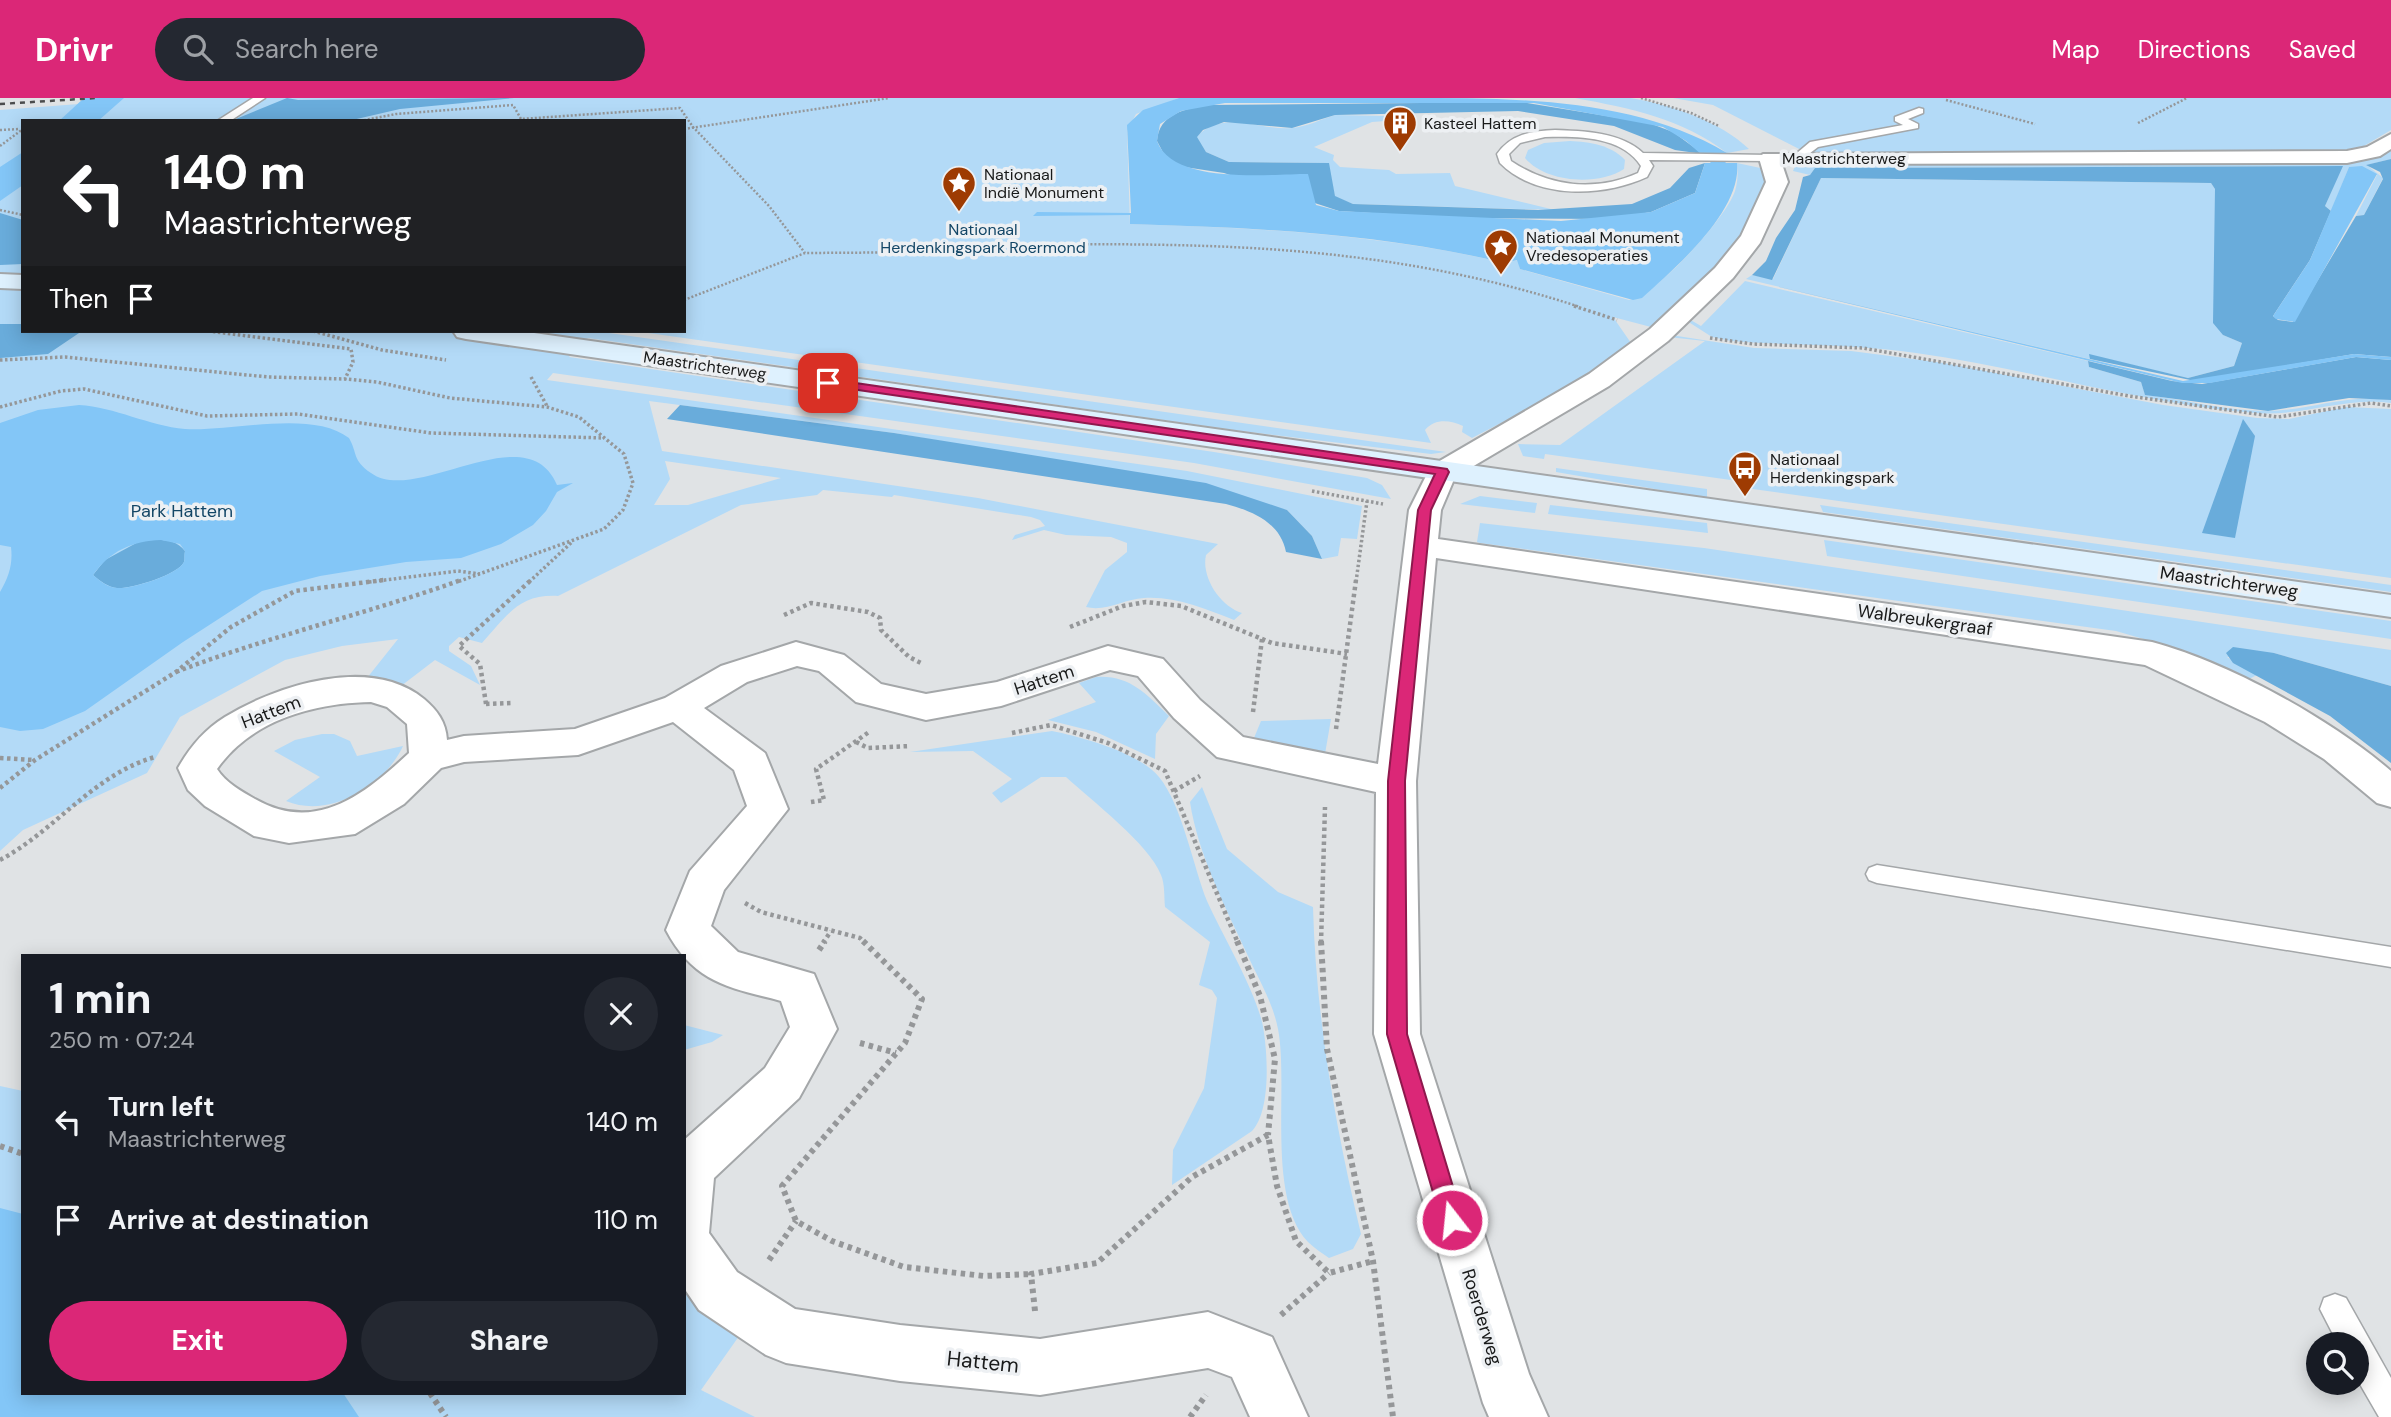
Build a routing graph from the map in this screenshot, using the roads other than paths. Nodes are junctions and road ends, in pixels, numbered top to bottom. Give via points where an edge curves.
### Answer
1 (260, 98) edge
2 (1919, 111) road end
3 (225, 119) edge
4 (2391, 140) edge
5 (1643, 156) junction
6 (1770, 158) junction
7 (1797, 158) junction
8 (0, 281) edge
9 (21, 282) edge
10 (480, 333) edge
11 (1442, 472) junction
12 (1422, 546) junction
13 (2391, 606) edge
14 (678, 707) junction
15 (446, 754) junction
16 (1396, 781) junction
17 (2391, 793) edge
18 (1877, 874) dead end
19 (2391, 957) edge
20 (686, 1205) edge
21 (686, 1245) edge
22 (2334, 1309) dead end
23 (2348, 1332) edge
24 (2369, 1370) edge
25 (2391, 1408) edge
26 (1279, 1417) edge
27 (1519, 1417) edge

1 - 3 lane
2 - 7 lane via 1899,119 1914,126 1814,144
4 - 7 street, Maastrichterweg via 2373,152 2347,157
5 - 5 lane via 1616,141 1574,134 1533,135 1507,146 1503,155 1506,163 1536,180 1586,188 1630,182 1643,175 1647,166
5 - 6 lane
6 - 7 street, Maastrichterweg
6 - 11 street, Maastrichterweg via 1777,182 1752,238 1724,273 1659,335 1599,380
8 - 9 main road
10 - 11 main road, Maastrichterweg
11 - 12 street, Roerderweg via 1425,510
11 - 13 main road, Maastrichterweg
12 - 16 street, Roerderweg
12 - 17 street, Walbreukergraaf via 2152,654 2228,685 2361,765
14 - 15 street, Hattem via 578,741
14 - 16 street, Hattem via 734,674 796,654 831,663 869,693 926,707 1001,694 1108,658 1150,667 1187,709 1231,748
14 - 20 street via 751,763 768,809 705,883 688,930 724,967 798,988 814,1029 782,1083 689,1168
15 - 15 street, Hattem via 341,822 289,828 268,825 219,796 197,768 204,752 239,722 312,696 360,689 410,704 429,737
16 - 27 street, Roerderweg via 1397,1034 1499,1371
18 - 19 lane
21 - 26 street, Hattem via 718,1291 786,1335 900,1353 1040,1367 1208,1340 1252,1357
22 - 23 lane
24 - 25 lane

